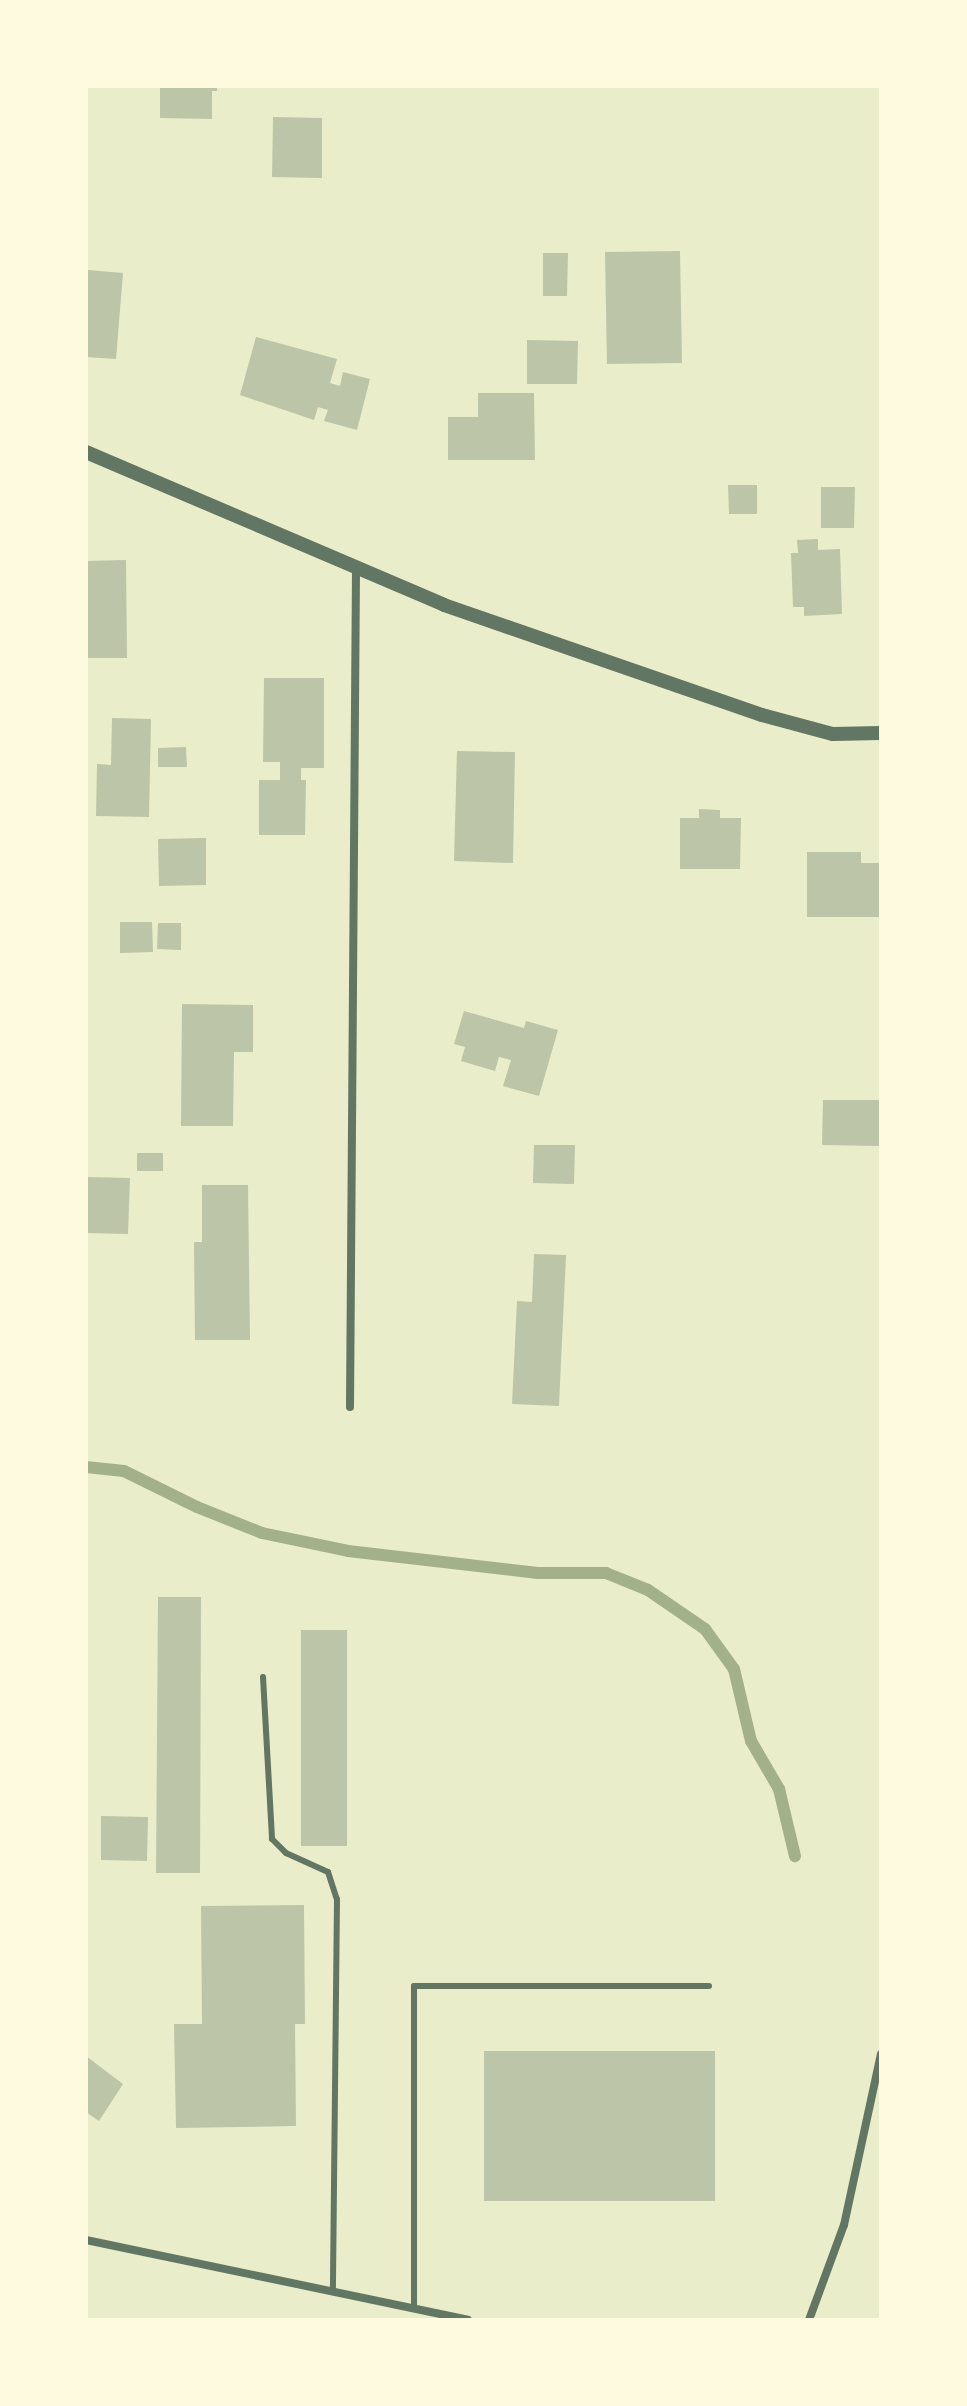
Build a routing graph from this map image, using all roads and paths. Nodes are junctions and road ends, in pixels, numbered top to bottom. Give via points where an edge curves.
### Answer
1 (86, 452) edge
2 (356, 569) junction
3 (881, 733) edge
4 (350, 1407) dead end
5 (263, 1677) dead end
6 (709, 1986) dead end
7 (881, 2054) edge
8 (86, 2240) edge
9 (333, 2292) junction
10 (414, 2309) junction
11 (468, 2320) edge
12 (809, 2320) edge

1 - 2 street
2 - 3 street via 444,605 762,715 833,734
2 - 4 street
5 - 9 lane via 272,1839 286,1853 328,1872 337,1899
6 - 10 lane via 414,1986
7 - 12 street via 844,2225
8 - 9 street
9 - 10 street
10 - 11 street

